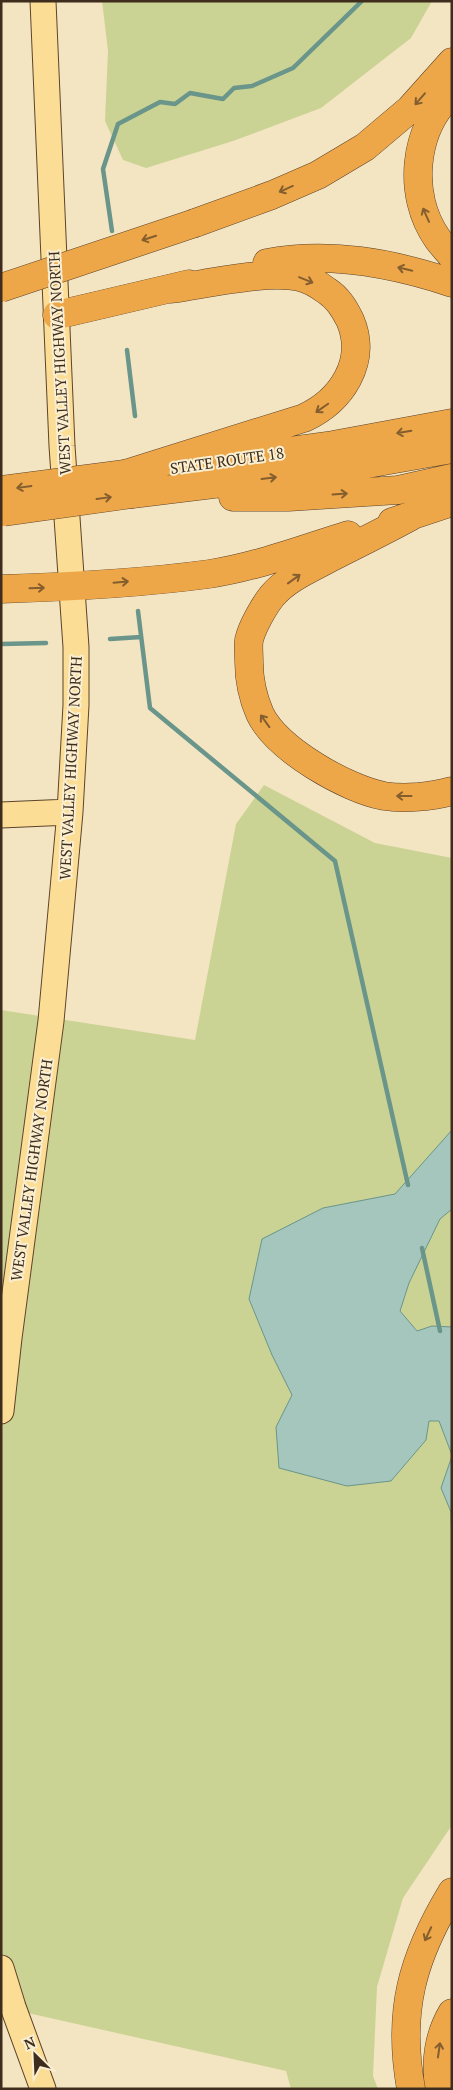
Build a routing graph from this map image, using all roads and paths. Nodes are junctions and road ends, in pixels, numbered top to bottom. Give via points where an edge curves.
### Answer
1 (44, 1) edge
2 (452, 62) edge
3 (452, 93) edge
4 (452, 256) edge
5 (452, 283) edge
6 (1, 288) edge
7 (171, 289) junction
8 (56, 315) junction
9 (452, 424) edge
10 (452, 449) edge
11 (452, 478) edge
12 (128, 484) junction
13 (169, 490) junction
14 (452, 502) edge
15 (2, 505) edge
16 (410, 517) junction
17 (72, 586) junction
18 (1, 589) edge
19 (452, 791) edge
20 (70, 812) junction
21 (1, 815) edge
22 (1, 1411) edge
23 (452, 1892) edge
24 (1, 1968) edge
25 (452, 2013) edge
26 (43, 2089) edge
27 (411, 2089) edge
28 (440, 2089) edge

1 - 8 main road, WEST VALLEY HIGHWAY NORTH
2 -> 6 highway, bridge via 410,109 365,147 318,174 195,223
4 -> 3 highway via 436,238 422,205 418,179 419,152 426,131 436,110
5 -> 7 highway via 382,264 313,257 263,264
7 - 8 highway
7 -> 12 highway via 270,275 302,277 333,295 345,309 356,342 355,360 341,391 319,411
8 - 17 main road, WEST VALLEY HIGHWAY NORTH
9 -> 12 highway, STATE ROUTE 18
13 -> 10 highway, STATE ROUTE 18 via 344,468
13 -> 11 highway via 226,497 288,497 398,490
12 - 13 highway, STATE ROUTE 18
12 - 15 highway, STATE ROUTE 18, bridge
14 - 16 highway
17 -> 16 highway via 210,573
19 -> 16 highway via 425,796 384,796 356,787 314,766 278,738 261,715 249,676 249,640 273,594 300,574
18 -> 17 highway
17 - 20 main road, WEST VALLEY HIGHWAY NORTH via 76,686
20 - 21 main road
20 - 22 main road, WEST VALLEY HIGHWAY NORTH via 52,1021
23 -> 27 highway via 422,1948 412,1978 405,2034
24 - 26 main road
28 -> 25 highway via 437,2070 439,2047

